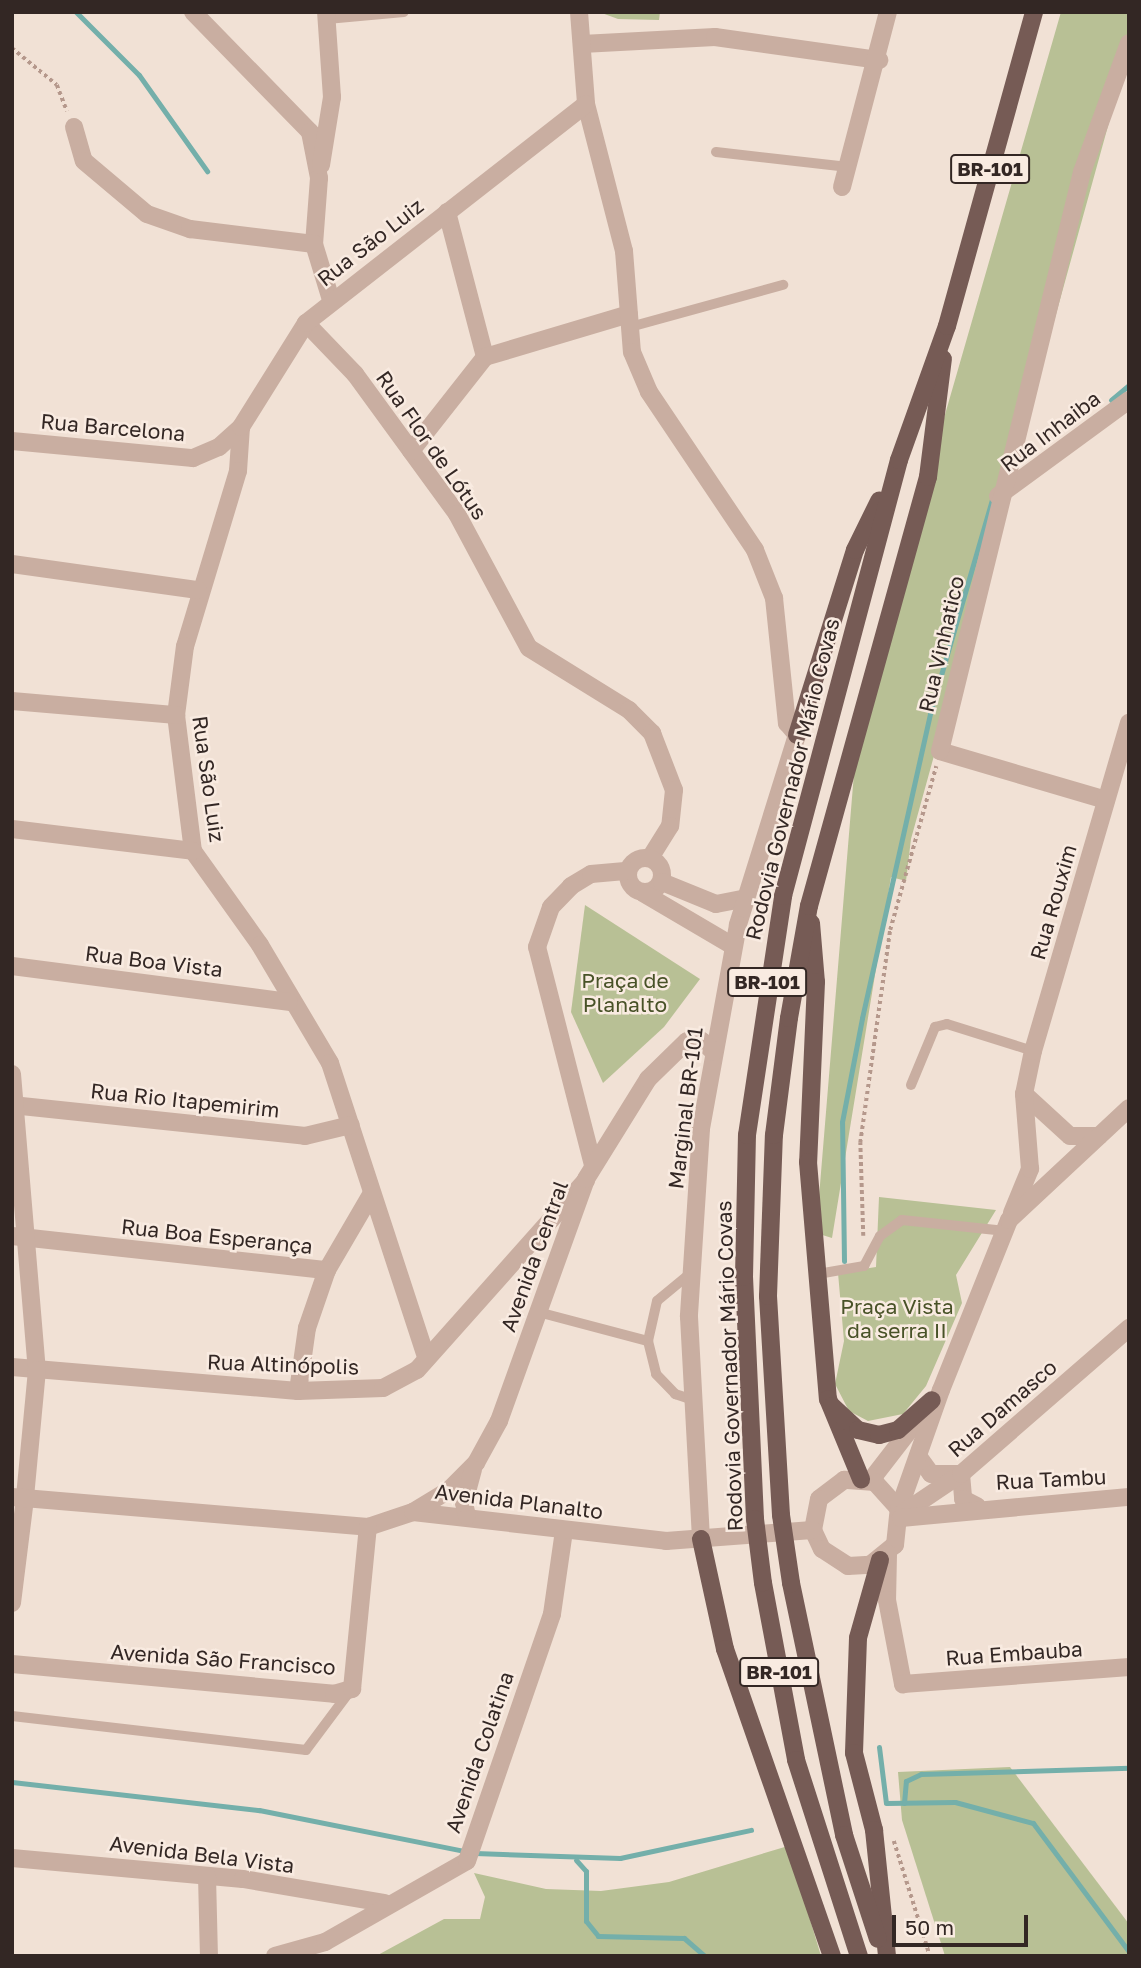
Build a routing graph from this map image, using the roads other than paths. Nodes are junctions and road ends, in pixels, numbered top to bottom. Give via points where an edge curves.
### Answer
1 (193, 12) edge
2 (404, 12) edge
3 (579, 12) edge
4 (888, 12) edge
5 (1034, 12) edge
6 (327, 16) edge
7 (1129, 43) edge
8 (582, 44) junction
9 (879, 60) junction
10 (586, 104) junction
11 (74, 127) road end
12 (716, 152) dead end
13 (848, 167) junction
14 (318, 178) junction
15 (842, 187) dead end
16 (447, 212) junction
17 (314, 244) junction
18 (783, 285) dead end
19 (331, 300) junction
20 (629, 321) junction
21 (306, 323) junction
22 (947, 326) junction
23 (485, 357) junction
24 (1129, 400) edge
25 (241, 427) junction
26 (12, 441) edge
27 (411, 450) junction
28 (899, 460) junction
29 (998, 496) junction
30 (12, 564) edge
31 (198, 590) junction
32 (12, 701) edge
33 (176, 715) junction
34 (1129, 723) edge
35 (797, 735) junction
36 (1106, 800) junction
37 (12, 829) edge
38 (193, 851) junction
39 (650, 858) junction
40 (628, 871) junction
41 (662, 882) junction
42 (643, 892) junction
43 (746, 898) junction
44 (809, 906) junction
45 (733, 946) junction
46 (12, 966) edge
47 (289, 1002) junction
48 (1033, 1051) junction
49 (714, 1052) junction
50 (12, 1074) edge
51 (911, 1085) dead end
52 (1024, 1094) junction
53 (14, 1105) edge
54 (1129, 1108) edge
55 (351, 1125) junction
56 (1099, 1136) junction
57 (589, 1172) junction
58 (372, 1193) junction
59 (1007, 1226) junction
60 (21, 1237) edge
61 (531, 1241) junction
62 (556, 1261) junction
63 (327, 1270) junction
64 (692, 1272) junction
65 (818, 1274) junction
66 (538, 1312) junction
67 (1129, 1328) edge
68 (648, 1341) junction
69 (427, 1359) junction
70 (12, 1367) edge
71 (37, 1370) junction
72 (298, 1391) junction
73 (936, 1395) junction
74 (828, 1399) junction
75 (693, 1400) junction
76 (918, 1456) junction
77 (476, 1463) junction
78 (961, 1474) junction
79 (866, 1479) junction
80 (1129, 1497) edge
81 (19, 1498) edge
82 (977, 1506) junction
83 (413, 1512) junction
84 (900, 1514) junction
85 (467, 1516) junction
86 (368, 1527) junction
87 (813, 1530) junction
88 (564, 1531) junction
89 (701, 1539) junction
90 (884, 1557) junction
91 (12, 1603) edge
92 (12, 1664) edge
93 (1129, 1667) edge
94 (352, 1689) junction
95 (12, 1716) edge
96 (12, 1858) edge
97 (207, 1876) junction
98 (385, 1903) junction
99 (209, 1956) edge
100 (275, 1956) edge
101 (832, 1956) edge
102 (859, 1956) edge
103 (885, 1956) edge

1 - 14 street via 310,132
2 - 6 lane
3 - 8 street
4 - 9 street
5 - 22 main road, Rodovia Governador Mário Covas / BR-101
6 - 14 street via 332,97
7 - 29 street, Rua Vinhatico via 1082,172
8 - 9 street via 715,37
8 - 10 street
9 - 13 street
10 - 16 street, Rua São Luiz
10 - 20 street via 624,251
11 - 17 street via 84,161 147,214 190,229
12 - 13 lane
13 - 15 street
14 - 17 street
16 - 19 street, Rua São Luiz
16 - 23 street
17 - 19 street
18 - 20 lane
19 - 21 street, Rua São Luiz
20 - 23 street
20 - 35 street via 632,352 649,392 755,550 774,598 787,723
21 - 25 street, Rua São Luiz
21 - 27 street, Rua Flor de Lótus via 355,374
22 - 28 main road, Rodovia Governador Mário Covas / BR-101
22 - 44 main road, Rodovia Governador Mário Covas / BR-101 via 928,477
23 - 27 street
24 - 29 street, Rua Inhaiba
25 - 26 street, Rua Barcelona via 193,458
25 - 31 street, Rua São Luiz via 238,471
27 - 39 street, Rua Flor de Lótus via 457,514 529,648 629,710 652,733 674,790 670,826
28 - 35 main road via 855,550
28 - 102 main road, Rodovia Governador Mário Covas / BR-101, bridge via 783,896 761,1015 747,1135 744,1277 755,1519 763,1583 796,1760
29 - 36 street, Rua Vinhatico via 940,751
30 - 31 street
31 - 33 street, Rua São Luiz
32 - 33 street
33 - 38 street, Rua São Luiz
34 - 36 street, Rua Rouxim
35 - 43 street, Marginal BR-101
36 - 48 street, Rua Rouxim
37 - 38 street
38 - 47 street, Rua São Luiz via 260,945
39 - 40 street via 640,858
39 - 41 street via 662,870
40 - 42 street via 633,888
40 - 57 street via 591,874 571,886 551,907 537,947
41 - 42 street
41 - 43 street via 716,904
42 - 45 street
43 - 45 street, Marginal BR-101
44 - 65 main road via 816,982 808,1162
44 - 103 main road, Rodovia Governador Mário Covas / BR-101, bridge via 774,1135 768,1296 781,1515 826,1758 845,1835
45 - 49 street, Marginal BR-101
46 - 47 street, Rua Boa Vista
47 - 55 street, Rua São Luiz via 330,1063
48 - 51 lane via 947,1024 936,1027
48 - 52 street, Rua Rouxim
49 - 57 street, Avenida Central via 702,1041 687,1041 672,1052
49 - 64 street, Marginal BR-101 via 701,1129
50 - 53 street
52 - 56 street via 1070,1136
52 - 59 street, Rua Rouxim via 1030,1168
53 - 55 street, Rua Rio Itapemirim via 305,1136
53 - 60 street
54 - 56 street
55 - 58 street, Rua São Luiz
56 - 59 street
57 - 61 street, Rua Altinópolis
57 - 62 street, Avenida Central
58 - 63 street, Rua Boa Esperança
58 - 69 street, Rua São Luiz
59 - 65 lane via 902,1220 880,1236 864,1266
59 - 73 street, Rua Rouxim
60 - 63 street, Rua Boa Esperança
60 - 71 street
61 - 62 street via 546,1242
61 - 69 street, Rua Altinópolis
62 - 66 street, Avenida Central
63 - 72 street via 307,1328
64 - 68 lane via 657,1301
64 - 75 street, Marginal BR-101
65 - 74 main road
66 - 68 lane
66 - 77 street, Avenida Central via 499,1421
67 - 78 street, Rua Damasco
68 - 75 lane via 656,1374 675,1394
69 - 72 street, Rua Altinópolis via 383,1388
70 - 71 street, Rua Altinópolis
71 - 72 street, Rua Altinópolis
71 - 81 street
73 - 74 main road via 898,1430 879,1435 841,1420
73 - 76 street
73 - 79 street
74 - 79 main road
75 - 89 street, Marginal BR-101
76 - 78 street via 931,1474
76 - 84 street
77 - 83 street, Avenida Central via 450,1490
77 - 85 street via 464,1503
78 - 82 street, Rua Tambu via 962,1499
78 - 84 street, Rua Damasco
79 - 84 street
79 - 87 street via 825,1491 814,1509
80 - 82 street, Rua Tambu
81 - 86 street, Avenida Planalto
81 - 91 street
82 - 84 street, Rua Tambu
83 - 85 street, Avenida Planalto
83 - 86 street, Avenida Planalto
84 - 90 street
85 - 88 street, Avenida Planalto
86 - 94 street, Avenida São Francisco
87 - 89 street, Avenida Planalto
87 - 90 street via 822,1549 838,1563 859,1567
88 - 89 street, Avenida Planalto
88 - 98 street, Avenida Colatina via 552,1614 467,1861
89 - 101 main road via 725,1649
90 - 93 street, Rua Embauba via 903,1684
90 - 103 main road via 858,1638 854,1753 883,1831
92 - 94 street, Avenida São Francisco via 334,1694
94 - 95 lane via 306,1750
96 - 97 street, Avenida Bela Vista
97 - 98 street, Avenida Bela Vista
97 - 99 street
98 - 100 street, Avenida Colatina via 325,1942

